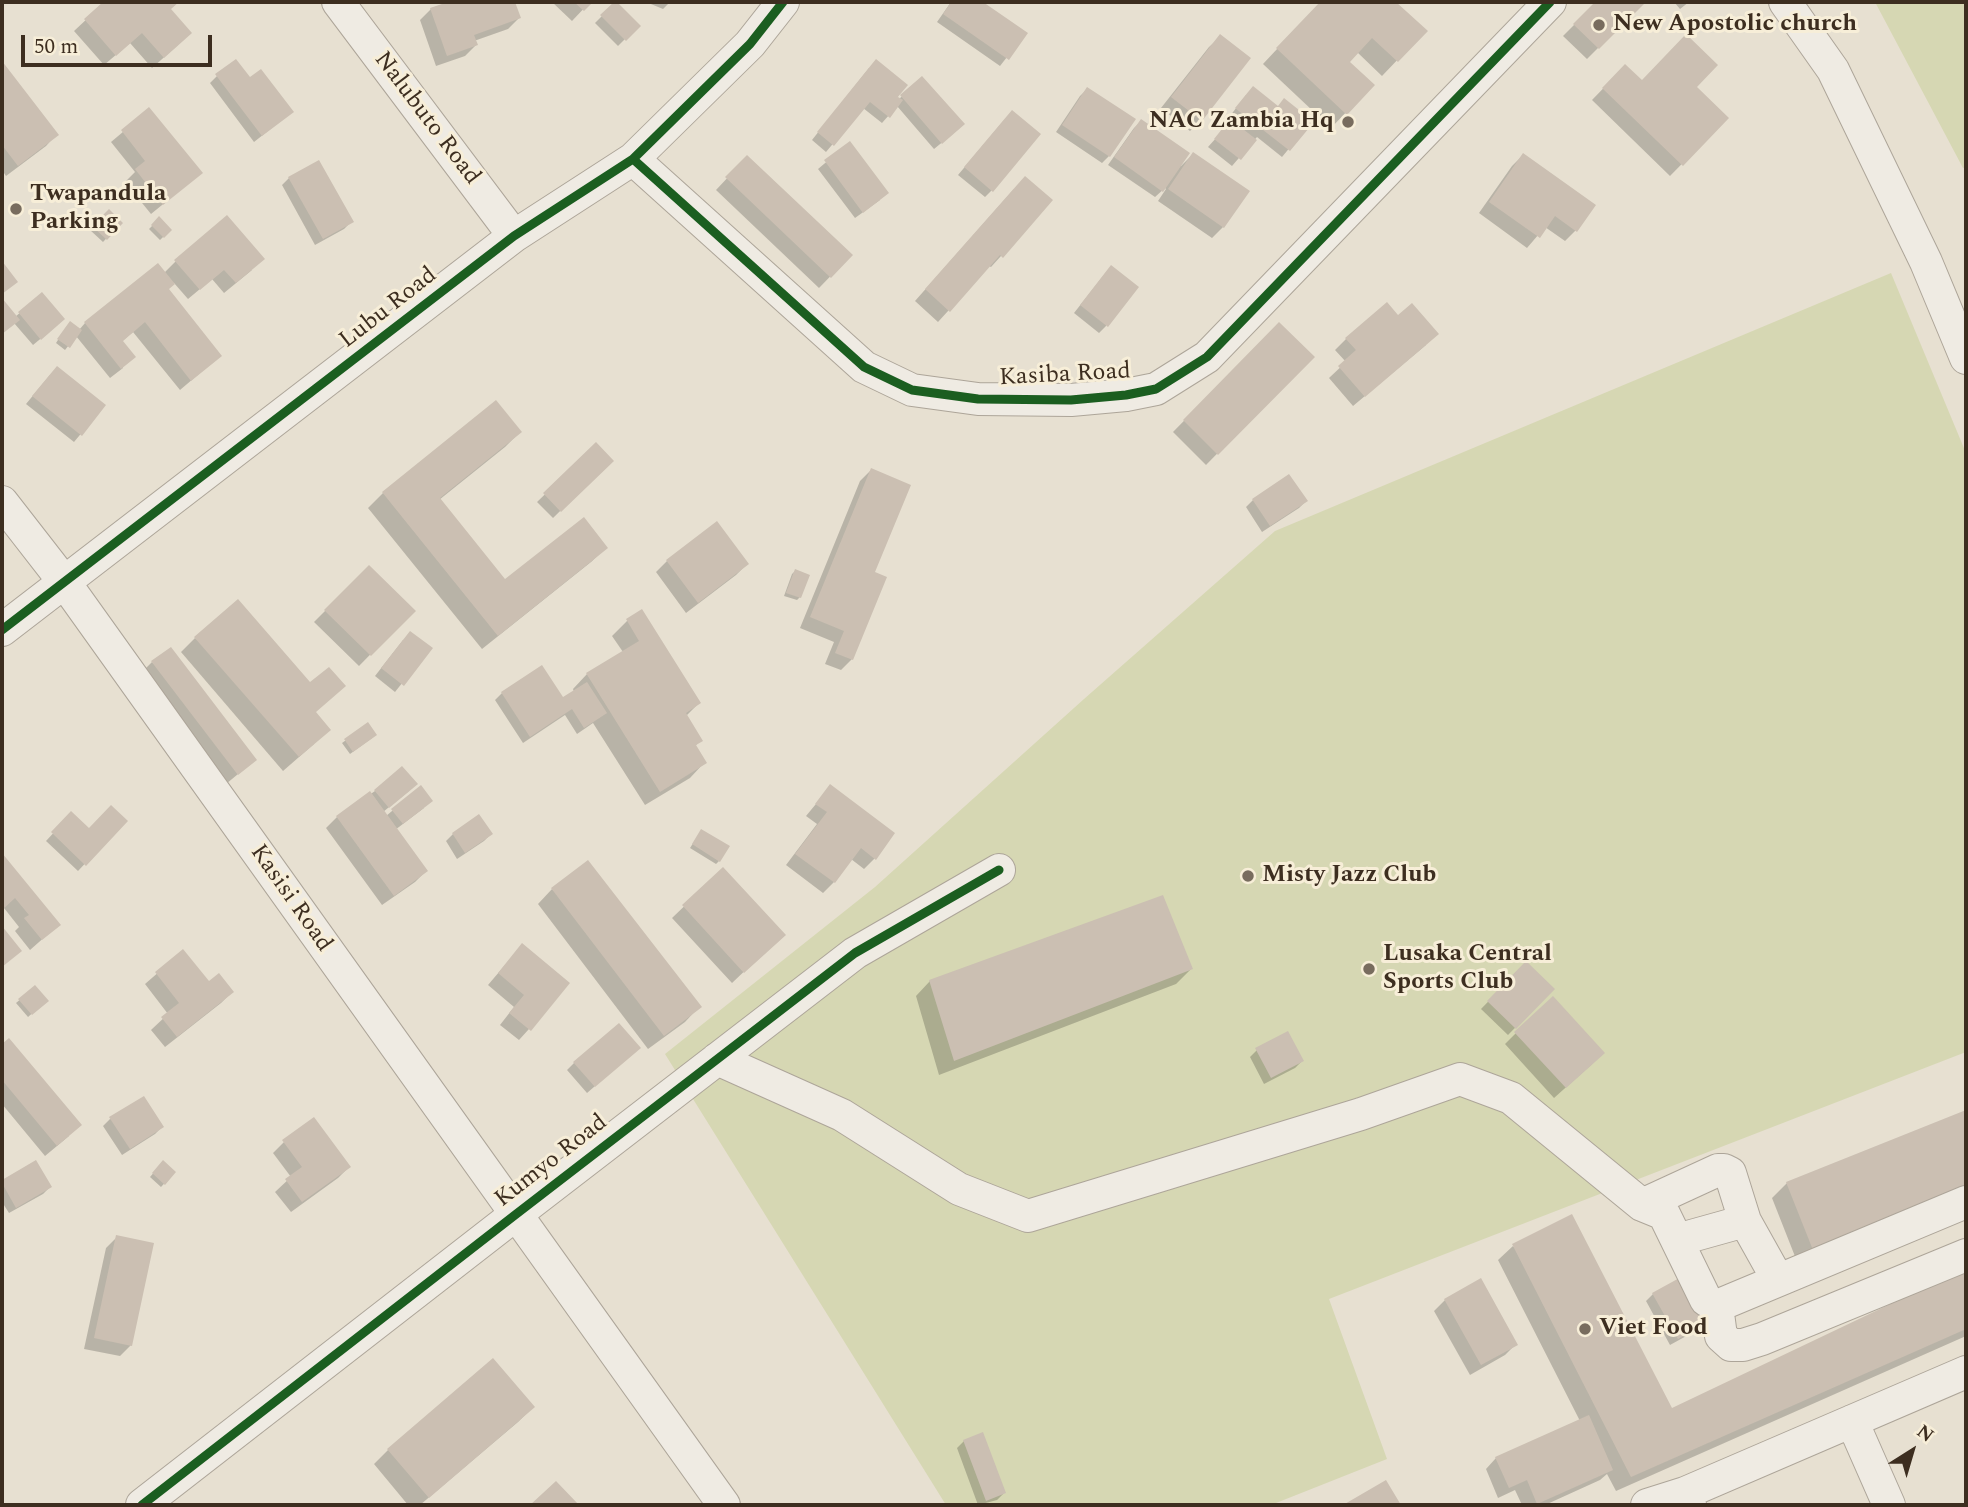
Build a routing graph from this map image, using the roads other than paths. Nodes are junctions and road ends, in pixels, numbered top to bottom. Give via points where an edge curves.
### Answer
1 (338, 2) edge
2 (783, 2) edge
3 (1550, 2) edge
4 (1785, 2) edge
5 (633, 159) junction
6 (514, 236) junction
7 (1966, 358) edge
8 (2, 502) edge
9 (65, 583) junction
10 (2, 630) edge
11 (999, 870) dead end
12 (717, 1059) junction
13 (1966, 1202) edge
14 (1642, 1205) junction
15 (515, 1214) junction
16 (1745, 1221) junction
17 (1677, 1240) junction
18 (1966, 1255) edge
19 (1778, 1280) junction
20 (1717, 1306) junction
21 (1966, 1372) edge
22 (1852, 1421) junction
23 (1688, 1499) edge
24 (713, 1501) edge
25 (142, 1505) edge
26 (1647, 1505) edge
27 (1889, 1505) edge

1 - 6 street, Nalubuto Road
2 - 5 street, Lubu Road via 750,44
3 - 5 street, Kasiba Road via 1207,357 1156,389 1126,395 1071,400 978,398 912,390 864,367
4 - 7 street via 1833,70 1926,262
5 - 6 street, Lubu Road
6 - 9 street, Lubu Road
8 - 9 street, Kasisi Road
9 - 10 street, Lubu Road
9 - 15 street, Kasisi Road
11 - 12 street, Kumyo Road via 855,953
12 - 14 street via 842,1115 959,1189 1028,1216 1460,1079 1511,1098
12 - 15 street, Kumyo Road
13 - 19 street
14 - 16 street via 1724,1170 1730,1173
14 - 17 street via 1664,1214
15 - 24 street, Kasisi Road
15 - 25 street, Kumyo Road
16 - 17 street
16 - 19 street
17 - 20 street via 1706,1300
18 - 20 street via 1743,1345 1731,1345 1721,1336
19 - 20 street
21 - 22 street
22 - 23 street
22 - 27 street
23 - 26 street

